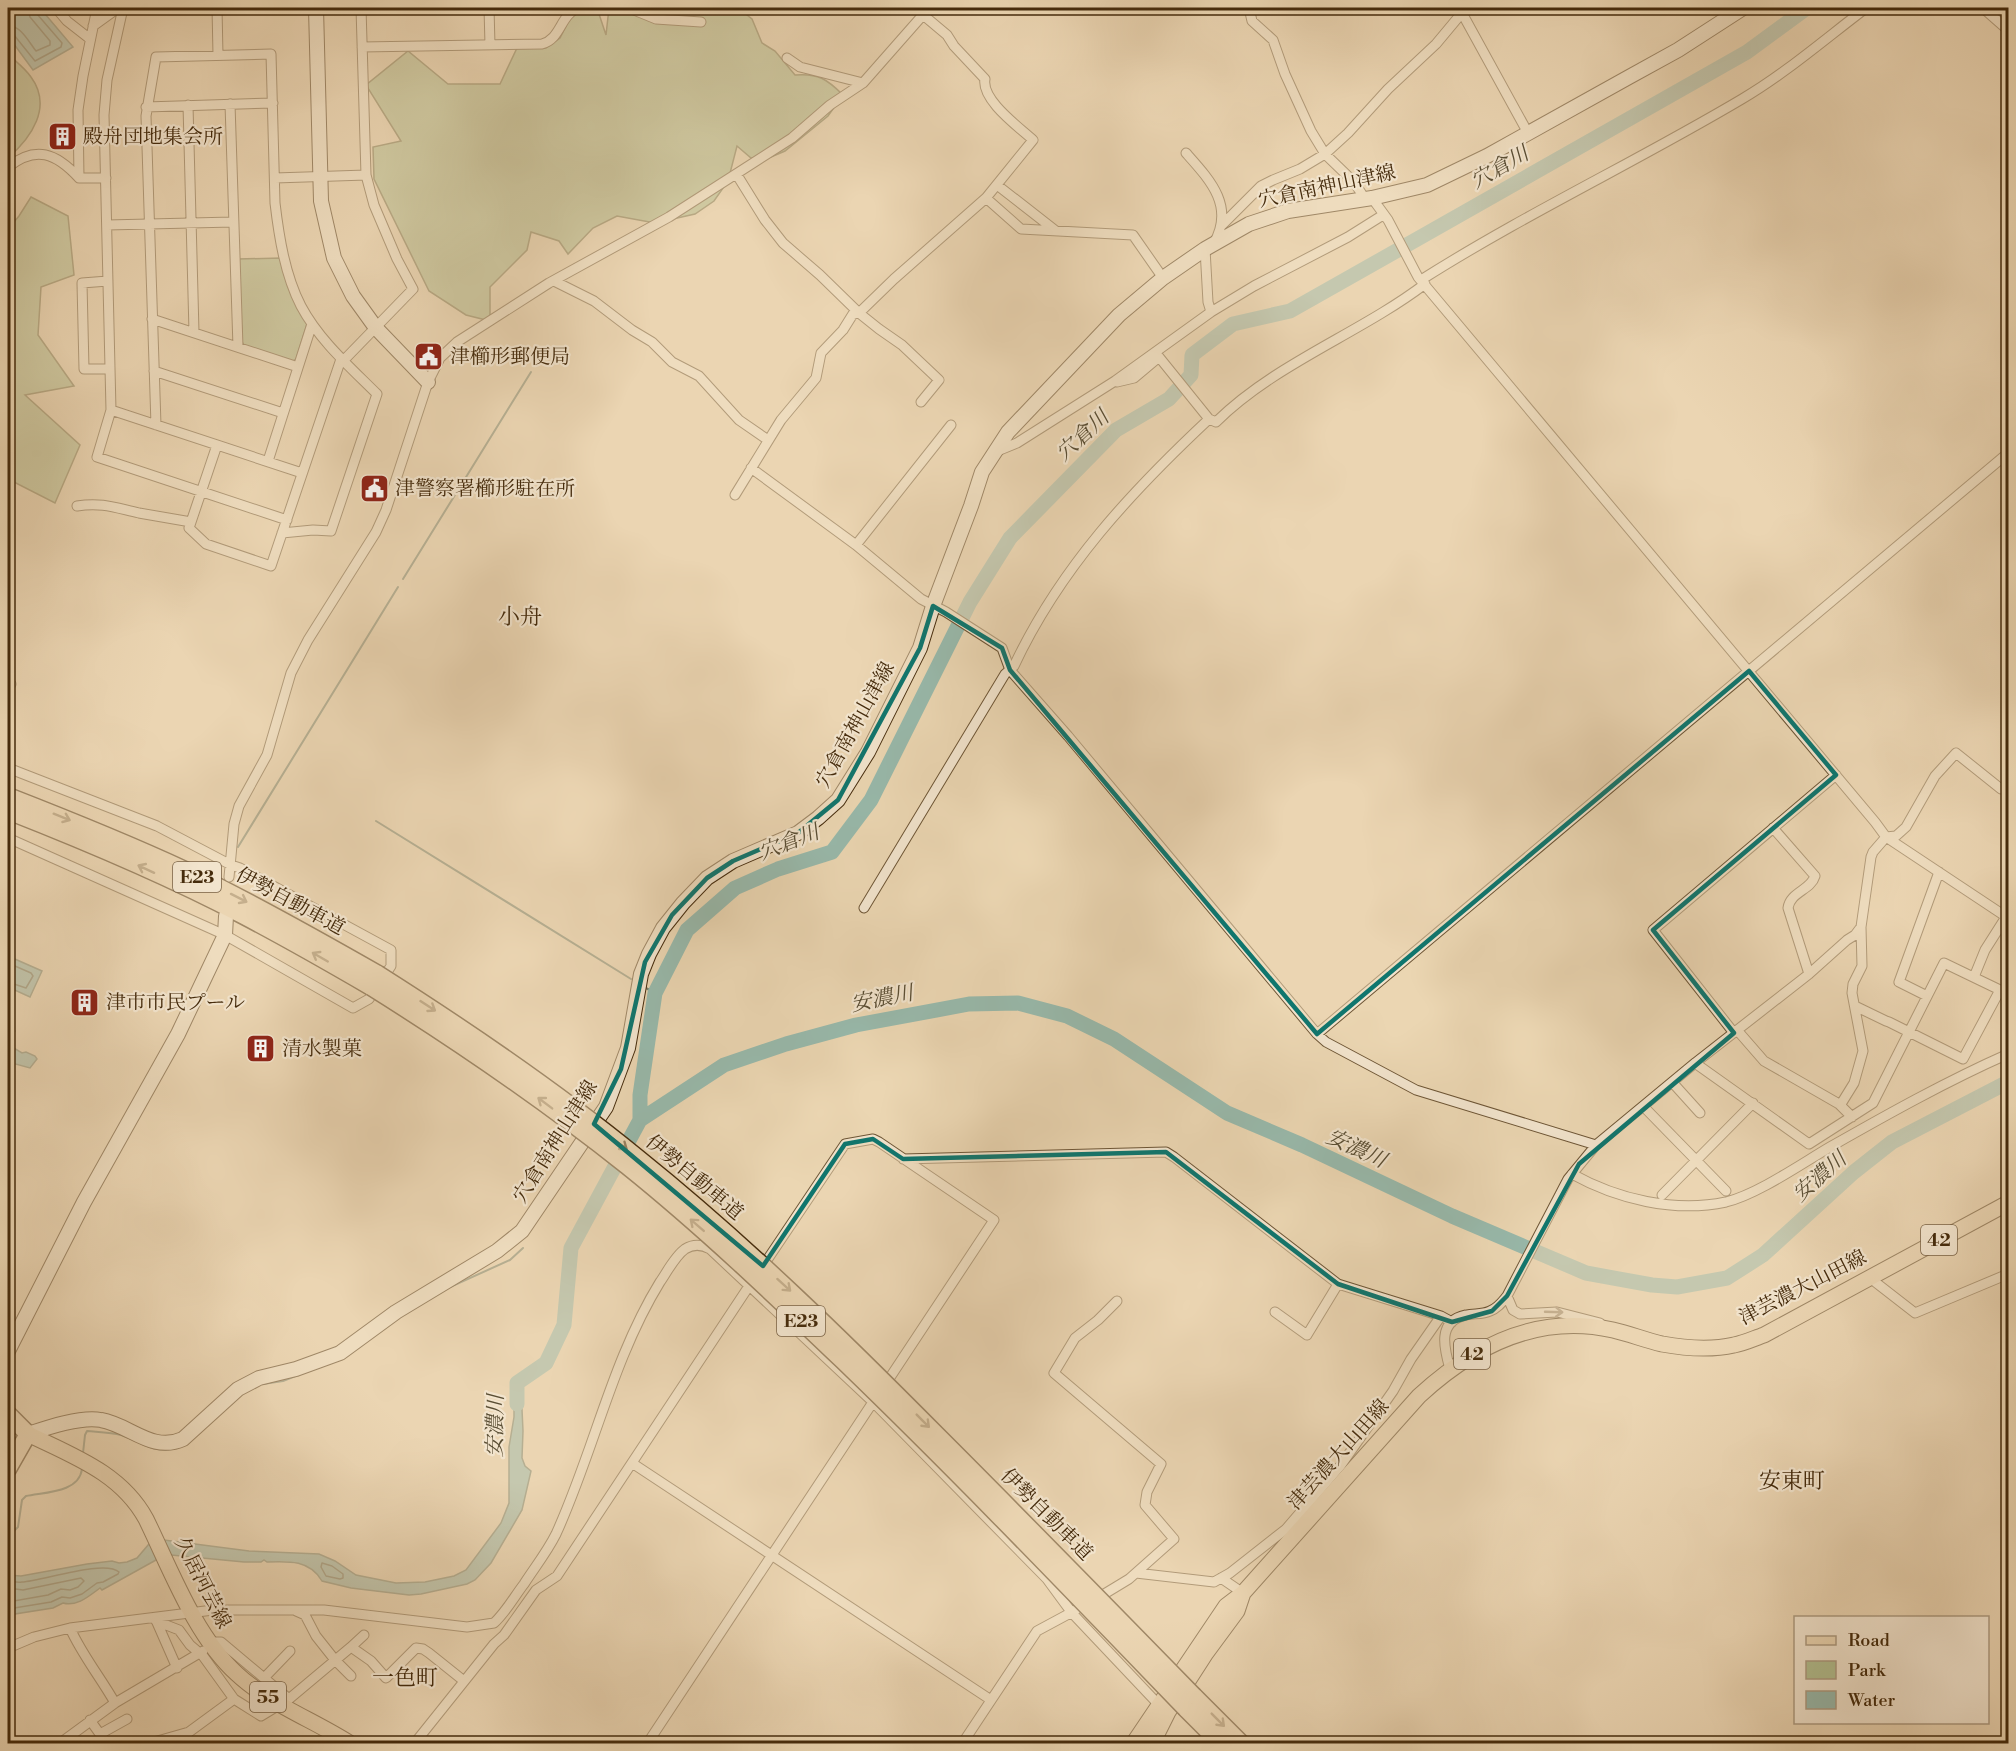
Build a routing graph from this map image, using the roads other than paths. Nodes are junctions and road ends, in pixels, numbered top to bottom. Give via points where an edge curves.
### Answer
1 (56, 8) edge
2 (97, 8) edge
3 (118, 8) edge
4 (123, 8) edge
5 (217, 8) edge
6 (316, 8) edge
7 (361, 8) edge
8 (489, 8) edge
9 (578, 8) edge
10 (629, 8) edge
11 (1249, 8) edge
12 (1743, 8) edge
13 (1866, 8) edge
14 (1983, 8) edge
15 (926, 10) edge
16 (1464, 10) edge
17 (701, 22) dead end
18 (93, 26) junction
19 (2008, 30) edge
20 (90, 39) junction
21 (490, 45) junction
22 (362, 46) junction
23 (218, 55) junction
24 (787, 58) dead end
25 (863, 83) junction
26 (230, 104) junction
27 (273, 104) junction
28 (188, 105) junction
29 (146, 107) junction
30 (1528, 133) junction
31 (1186, 153) dead end
32 (1325, 154) junction
33 (8, 167) edge
34 (366, 175) junction
35 (737, 175) junction
36 (319, 176) junction
37 (79, 178) junction
38 (105, 178) junction
39 (274, 178) junction
40 (997, 185) junction
41 (986, 198) junction
42 (1369, 198) junction
43 (1385, 217) junction
44 (233, 222) junction
45 (191, 223) junction
46 (149, 224) junction
47 (107, 225) junction
48 (1221, 226) junction
49 (1056, 231) junction
50 (1209, 246) junction
51 (1164, 278) junction
52 (554, 280) junction
53 (1421, 280) junction
54 (108, 281) junction
55 (1211, 312) junction
56 (859, 313) junction
57 (152, 319) junction
58 (312, 324) junction
59 (376, 328) junction
60 (194, 332) junction
61 (238, 347) junction
62 (342, 360) junction
63 (298, 367) junction
64 (110, 369) junction
65 (154, 371) junction
66 (1115, 381) junction
67 (428, 382) junction
68 (921, 402) dead end
69 (111, 410) junction
70 (283, 413) junction
71 (1207, 417) junction
72 (156, 425) junction
73 (951, 425) dead end
74 (768, 440) junction
75 (217, 445) junction
76 (993, 453) junction
77 (2008, 453) edge
78 (268, 461) junction
79 (751, 468) junction
80 (302, 473) junction
81 (202, 492) junction
82 (735, 495) dead end
83 (77, 506) dead end
84 (287, 520) junction
85 (191, 522) junction
86 (282, 533) junction
87 (856, 545) junction
88 (933, 606) junction
89 (1010, 670) junction
90 (1749, 671) junction
91 (8, 768) edge
92 (1836, 775) junction
93 (2008, 787) edge
94 (8, 796) edge
95 (8, 811) edge
96 (1773, 828) junction
97 (1886, 837) junction
98 (8, 838) edge
99 (231, 865) junction
100 (1939, 872) junction
101 (228, 877) dead end
102 (864, 908) dead end
103 (226, 916) dead end
104 (2007, 917) edge
105 (1861, 927) junction
106 (225, 935) junction
107 (1809, 974) junction
108 (1974, 977) junction
109 (375, 980) junction
110 (1927, 996) junction
111 (1855, 1006) junction
112 (1735, 1031) junction
113 (1909, 1032) junction
114 (1317, 1034) junction
115 (2008, 1054) edge
116 (1695, 1063) junction
117 (1672, 1082) junction
118 (1753, 1102) junction
119 (1841, 1104) junction
120 (1643, 1106) junction
121 (1700, 1113) dead end
122 (1852, 1117) junction
123 (1596, 1145) junction
124 (903, 1159) junction
125 (1696, 1160) junction
126 (1570, 1177) junction
127 (1726, 1191) dead end
128 (1662, 1194) dead end
129 (2008, 1203) edge
130 (2008, 1274) edge
131 (1870, 1278) junction
132 (750, 1284) junction
133 (1338, 1284) junction
134 (1507, 1296) junction
135 (1118, 1301) dead end
136 (1275, 1312) dead end
137 (1441, 1316) junction
138 (1454, 1320) junction
139 (1613, 1330) junction
140 (8, 1351) edge
141 (1450, 1369) junction
142 (873, 1402) junction
143 (8, 1414) edge
144 (28, 1434) junction
145 (632, 1463) junction
146 (8, 1469) edge
147 (1346, 1470) junction
148 (772, 1555) junction
149 (1136, 1572) junction
150 (1221, 1578) junction
151 (1243, 1593) junction
152 (291, 1609) junction
153 (191, 1611) junction
154 (505, 1611) junction
155 (1072, 1613) junction
156 (155, 1618) junction
157 (70, 1628) junction
158 (364, 1635) dead end
159 (500, 1639) junction
160 (215, 1642) dead end
161 (351, 1647) junction
162 (8, 1648) edge
163 (290, 1651) dead end
164 (202, 1652) junction
165 (335, 1660) junction
166 (177, 1668) junction
167 (351, 1676) dead end
168 (264, 1678) junction
169 (464, 1681) junction
170 (234, 1699) junction
171 (991, 1700) junction
172 (285, 1701) junction
173 (115, 1703) junction
174 (1159, 1705) junction
175 (1187, 1707) junction
176 (127, 1719) dead end
177 (90, 1720) junction
178 (100, 1734) junction
179 (343, 1741) edge
180 (59, 1743) edge
181 (107, 1743) edge
182 (147, 1743) edge
183 (414, 1743) edge
184 (647, 1743) edge
185 (962, 1743) edge
186 (1134, 1743) edge
187 (1152, 1743) edge
188 (1210, 1743) edge
189 (1221, 1743) edge
190 (1242, 1743) edge

1 - 20 street
2 - 18 street
3 - 18 street
4 - 38 street via 105,99
5 - 23 street
6 - 36 main road
7 - 22 street
8 - 21 street
9 - 21 street via 547,42
10 - 17 street via 656,19
11 - 32 street via 1252,21 1274,40 1304,117
12 - 30 main road, 穴倉南神山津線 via 1678,50
13 - 53 street via 1742,99
14 - 19 street
15 - 25 street
15 - 40 street via 985,79 985,89 1000,110 1034,140
16 - 30 street
16 - 32 street via 1436,44
18 - 20 street
20 - 37 street via 78,110
21 - 22 street
22 - 34 street
23 - 27 street via 271,54
23 - 29 street via 156,57
24 - 25 street via 800,67
25 - 35 street
26 - 27 street
26 - 28 street
26 - 44 street
27 - 39 street
28 - 29 street
28 - 45 street
29 - 46 street
30 - 42 main road, 穴倉南神山津線 via 1427,185
31 - 48 street via 1220,199
32 - 42 street
32 - 48 street via 1300,170 1261,186
33 - 37 street via 28,155 46,154
34 - 36 street
34 - 59 street via 374,205 412,289
35 - 52 street
35 - 56 street via 783,243
36 - 39 street
36 - 59 main road via 334,258 353,296
37 - 38 street
38 - 47 street
39 - 58 street via 277,222 288,272
40 - 41 street
40 - 49 street
41 - 49 street via 1021,229
41 - 56 street
42 - 43 street
42 - 50 main road, 穴倉南神山津線 via 1272,215
43 - 53 street
43 - 55 street
44 - 45 street
44 - 61 street
45 - 46 street
45 - 60 street
46 - 47 street
46 - 57 street
47 - 54 street
48 - 50 street
49 - 51 street via 1133,235
50 - 51 main road, 穴倉南神山津線
50 - 55 street
51 - 76 main road, 穴倉南神山津線 via 1108,325
52 - 67 street via 449,348
52 - 74 street via 594,301 652,342 672,362 699,376 739,420
53 - 71 street via 1392,307 1267,382 1216,422
53 - 90 street
54 - 64 street
54 - 64 street via 82,283 84,369
55 - 66 street
56 - 68 street via 902,345 939,380
56 - 74 street via 853,314 821,353 816,378
57 - 60 street
57 - 65 street
58 - 62 street
58 - 63 street
59 - 62 street
59 - 67 main road
60 - 61 street
61 - 63 street
62 - 80 street
62 - 86 street via 377,394 331,531
63 - 70 street
64 - 69 street
65 - 70 street
65 - 72 street
66 - 71 street via 1134,378 1159,357
66 - 76 street via 1017,443
67 - 99 street via 376,532 291,674 267,755 239,807
69 - 72 street
69 - 81 street via 97,457
70 - 78 street
71 - 89 street via 1129,498 1079,558
72 - 75 street
73 - 87 street
74 - 79 street
75 - 78 street
75 - 81 street
76 - 88 main road, 穴倉南神山津線 via 982,472
77 - 90 street
78 - 80 street
79 - 82 street
79 - 87 street
80 - 84 street
81 - 84 street
81 - 85 street
83 - 85 street via 112,505
84 - 86 street
85 - 86 street via 189,528 206,544 271,566
87 - 88 street
88 - 89 street via 1000,646
88 - 144 main road, 穴倉南神山津線 via 920,648 868,752 838,800 798,833 733,861 707,878 663,928 645,962 628,1048 606,1107 522,1231 340,1353 259,1378 238,1389 176,1442 150,1442 97,1419 59,1424
89 - 102 street
89 - 114 street
90 - 92 street
90 - 114 street
91 - 99 street via 157,826
92 - 96 street
92 - 97 street
93 - 97 street via 2001,789 1956,753 1935,776 1906,827 1896,836
94 -> 109 highway, 伊勢自動車道 / E23 via 184,870 310,935
109 -> 95 highway, 伊勢自動車道 / E23 via 178,883
96 - 107 street via 1815,876 1814,881 1791,898 1788,908
96 - 112 street via 1653,930
97 - 100 street
97 - 105 street via 1871,857
98 - 106 street
99 - 101 street
99 - 106 street via 391,950 391,966 369,999 353,1008
100 - 104 street
100 - 110 street via 1899,982
103 - 106 main road
104 - 108 street via 1985,950
105 - 107 street
105 - 111 street via 1862,966 1852,986
106 - 140 main road via 178,1034 84,1202
107 - 112 street
108 - 110 street via 1944,963
108 - 113 street via 2000,990 1963,1059
175 -> 109 highway, 伊勢自動車道 / E23, bridge via 888,1405 694,1222 534,1095 424,1020
109 -> 175 highway, 伊勢自動車道 / E23, bridge via 455,1024 541,1084 637,1156 703,1212 897,1394
110 - 113 street
111 - 113 street
111 - 119 street via 1863,1051 1854,1083
112 - 116 street
112 - 119 street via 1764,1061
113 - 122 street via 1873,1103
114 - 123 street via 1416,1090
115 - 126 street via 1931,1092 1744,1196 1726,1202 1651,1203
116 - 117 street
116 - 118 street
117 - 120 street
117 - 121 street
118 - 122 street via 1809,1144
118 - 125 street
119 - 122 street
120 - 123 street
120 - 125 street
123 - 126 street
124 - 132 street via 873,1139 845,1144
124 - 133 street via 1166,1152
124 - 142 street via 994,1220
125 - 127 street
125 - 128 street
126 - 134 street
129 - 131 main road, 津芸濃大山田線 / 42
130 - 131 street via 1915,1313
131 - 139 main road, 津芸濃大山田線 / 42 via 1764,1335 1735,1345 1676,1346
132 - 142 street
132 - 145 street
132 - 154 street via 705,1246 694,1245 683,1251 668,1269 612,1382 555,1535
133 - 136 street via 1307,1335
133 - 137 street
134 - 138 street via 1492,1311
134 -> 139 street via 1513,1310 1520,1314 1557,1311 1599,1322
135 - 149 street via 1075,1338 1054,1373 1161,1464 1145,1505 1174,1539
137 - 138 street
137 - 147 street
138 - 141 street via 1443,1345
139 - 141 main road, 津芸濃大山田線 / 42 via 1574,1325 1533,1330 1490,1345
141 - 147 main road, 津芸濃大山田線 / 42
142 - 148 street
142 - 155 street via 1047,1579
143 - 144 highway
144 - 146 highway
144 - 153 main road, 久居河芸線 / 55 via 100,1471 124,1489 139,1506
145 - 148 street
145 - 159 street via 557,1576 536,1590
147 - 150 street via 1286,1529
147 - 151 main road, 津芸濃大山田線 / 42
148 - 171 street
148 - 184 street
149 - 150 street via 1214,1582
149 - 155 street
150 - 151 street
151 - 174 main road, 津芸濃大山田線 / 42 via 1226,1606
151 - 187 main road, 津芸濃大山田線 / 42 via 1237,1611 1168,1712
152 - 153 street
152 - 154 street via 350,1612 467,1627 494,1623
152 - 165 street via 305,1615
153 - 156 street
153 - 172 main road, 久居河芸線 / 55 via 214,1650 231,1668 249,1684
154 - 159 street
155 - 171 street via 1037,1631
155 - 174 street
156 - 157 street
156 - 164 street via 179,1630 190,1645
156 - 166 street
157 - 162 street
157 - 173 street
158 - 161 street
159 - 169 street
160 - 168 street via 221,1642
161 - 165 street
161 - 169 street via 386,1678 416,1648 429,1653
163 - 168 street
164 - 166 street
164 - 170 street
165 - 167 street
165 - 172 street
166 - 173 street
168 - 172 street
169 - 183 street
170 - 172 street via 261,1716
170 - 182 street via 189,1731
171 - 185 street
172 - 179 main road, 久居河芸線 / 55
173 - 177 street
174 - 186 main road, 津芸濃大山田線 / 42
175 - 188 highway
175 - 189 highway, 伊勢自動車道 / E23
175 -> 190 highway, 伊勢自動車道 / E23
176 - 178 street
177 - 178 street
177 - 180 street
178 - 181 street

